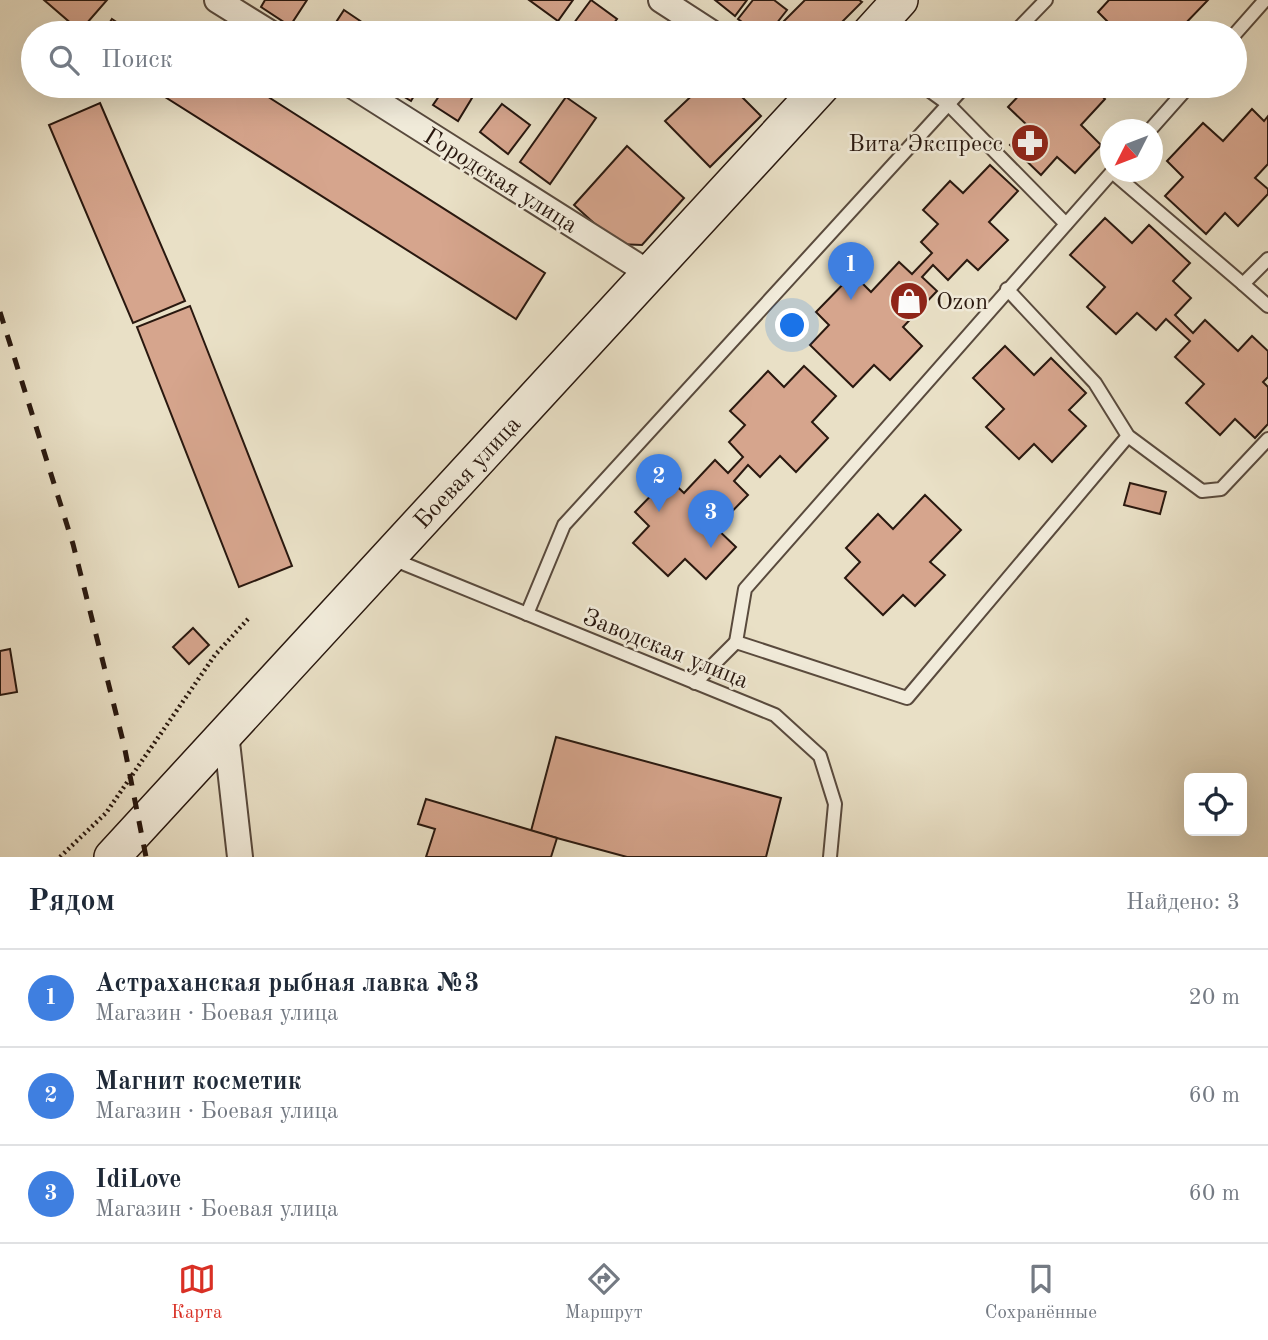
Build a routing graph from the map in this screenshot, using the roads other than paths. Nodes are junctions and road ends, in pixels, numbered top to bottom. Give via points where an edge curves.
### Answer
1 (217, 0) edge
2 (661, 0) edge
3 (900, 0) edge
4 (1046, 0) edge
5 (1265, 0) edge
6 (251, 21) edge
7 (693, 21) edge
8 (881, 21) edge
9 (1026, 21) edge
10 (1246, 21) edge
11 (372, 98) edge
12 (801, 98) edge
13 (940, 98) edge
14 (954, 98) edge
15 (1178, 98) edge
16 (948, 104) junction
17 (1160, 119) edge
18 (1103, 182) edge
19 (1124, 182) edge
20 (1066, 224) junction
21 (1268, 259) edge
22 (649, 273) junction
23 (1243, 284) junction
24 (1007, 289) junction
25 (1268, 306) edge
26 (1128, 436) junction
27 (1268, 439) edge
28 (388, 557) junction
29 (527, 614) junction
30 (736, 642) junction
31 (695, 682) junction
32 (226, 733) junction
33 (112, 857) edge
34 (240, 857) edge
35 (830, 857) edge

1 - 6 street
2 - 7 street
3 - 8 main road
4 - 9 lane
5 - 10 lane
11 - 22 street, Городская улица
12 - 22 main road, Боевая улица
13 - 16 lane
14 - 16 lane
15 - 17 lane
16 - 20 lane
16 - 29 lane via 564,525
18 - 20 lane
19 - 23 lane
20 - 24 lane
21 - 23 lane
22 - 28 main road, Боевая улица
23 - 25 lane
24 - 26 lane via 1096,383
24 - 30 lane via 745,589
26 - 27 lane via 1202,491 1220,489
26 - 30 lane via 907,698
28 - 29 lane, Заводская улица
28 - 32 main road, Боевая улица
29 - 31 lane, Заводская улица
30 - 31 lane
31 - 35 lane, Заводская улица via 775,715 820,756 835,804
32 - 33 main road, Боевая улица
32 - 34 street

